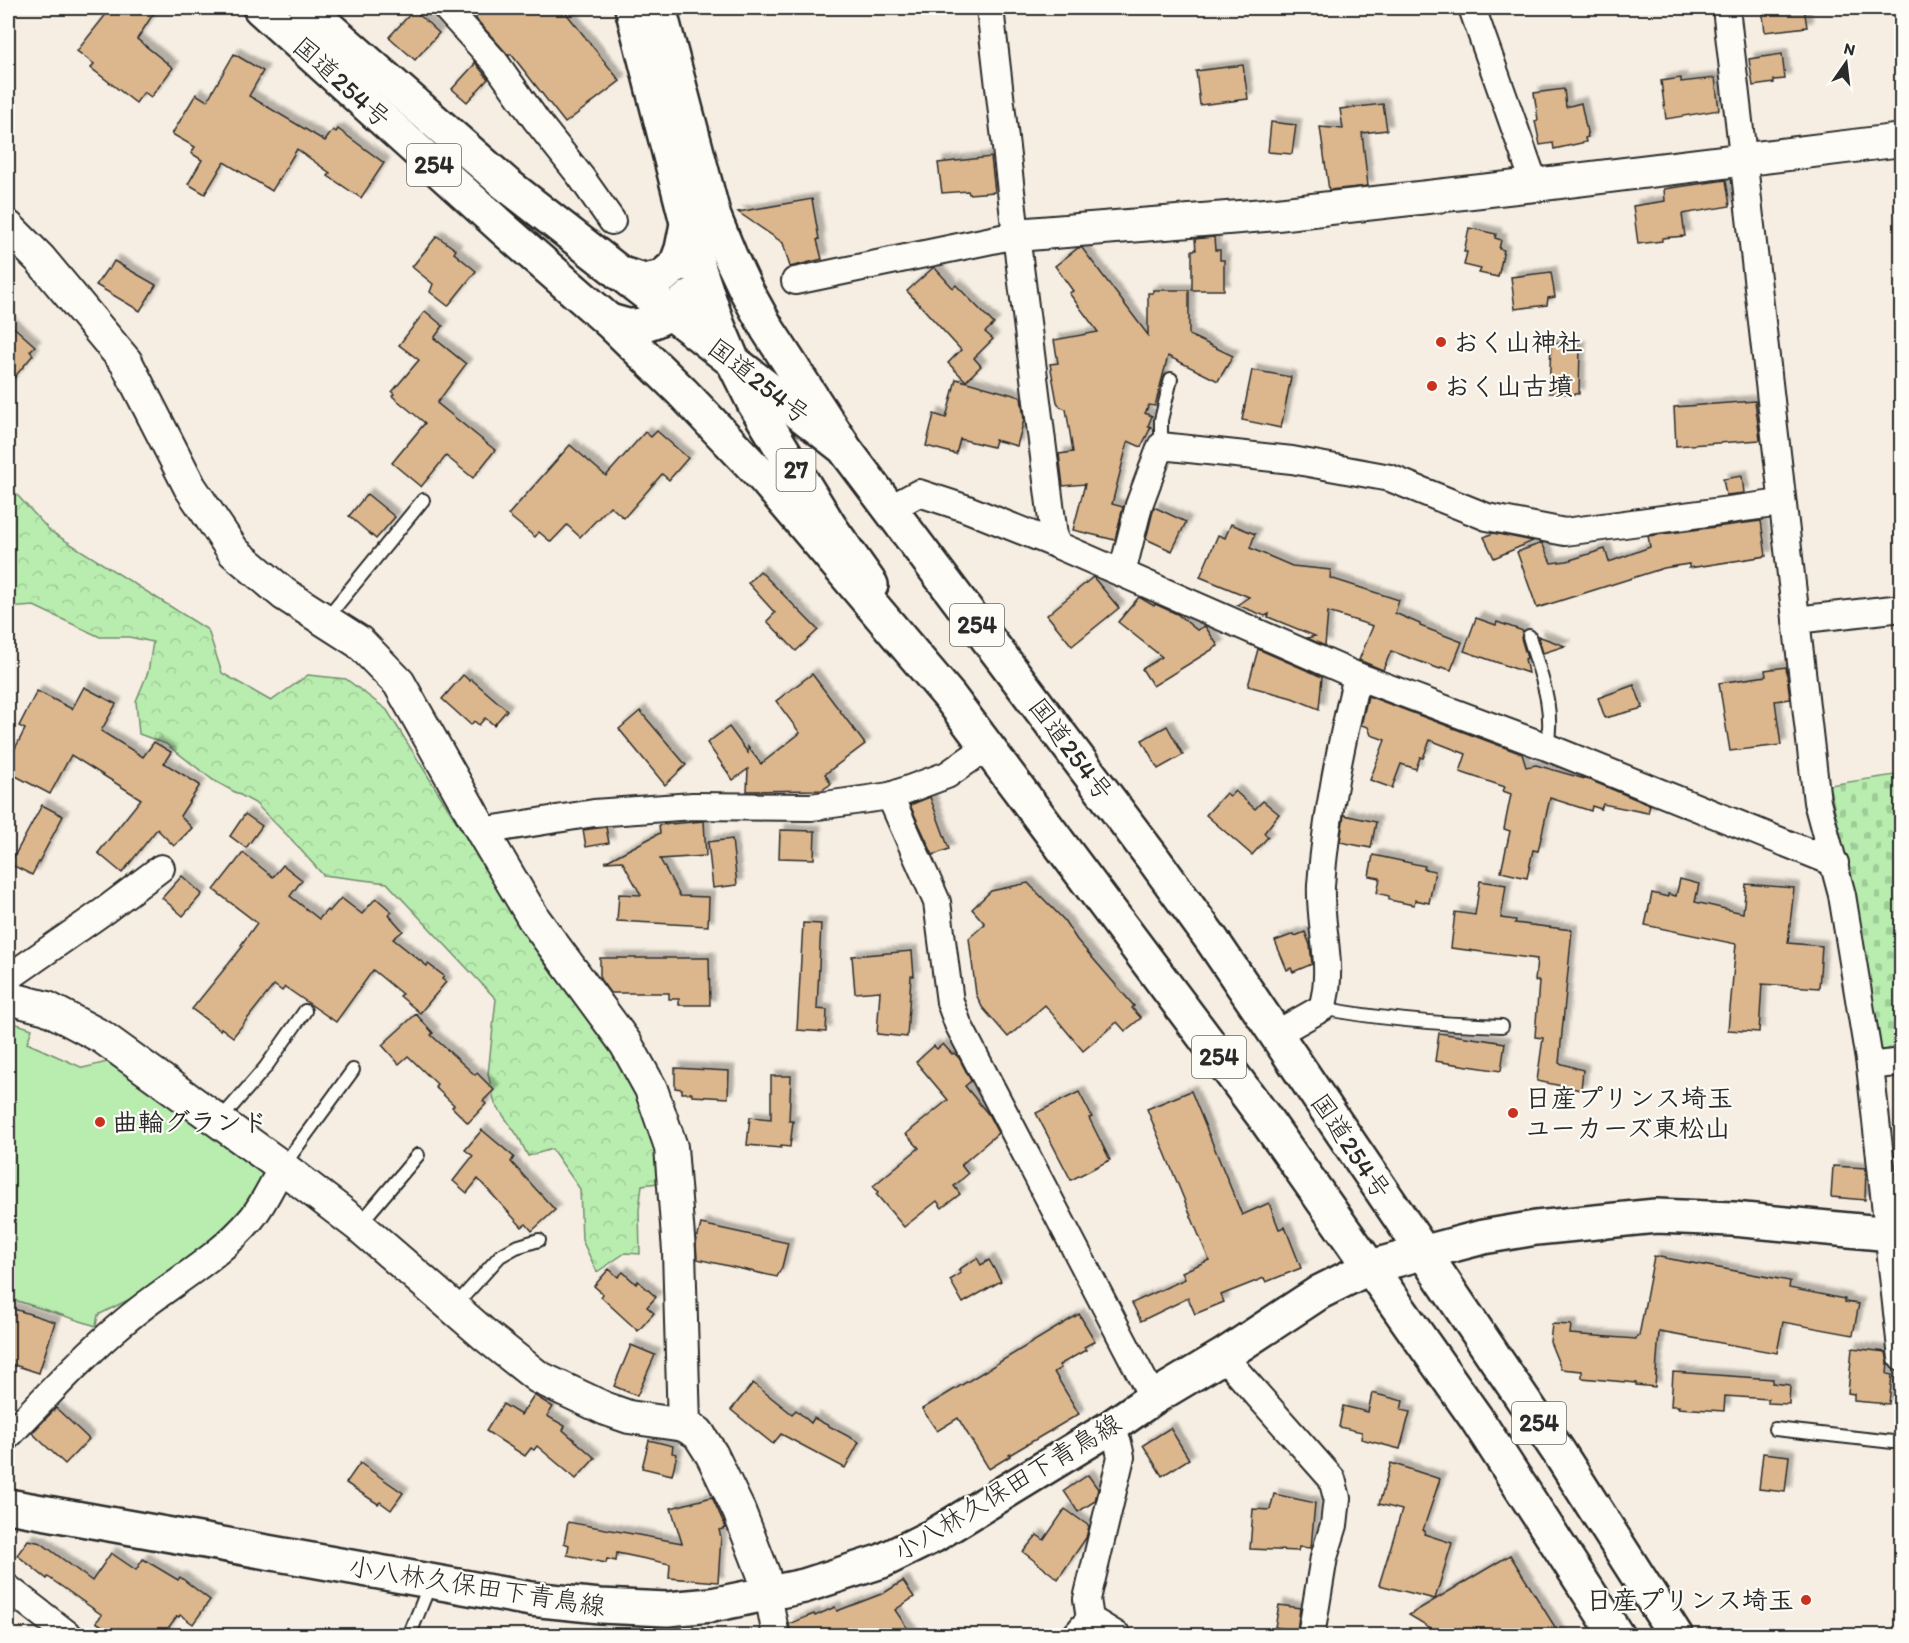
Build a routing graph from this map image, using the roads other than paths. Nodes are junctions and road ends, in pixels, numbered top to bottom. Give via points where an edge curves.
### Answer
1 (260, 8) edge
2 (306, 8) edge
3 (446, 8) edge
4 (632, 8) edge
5 (659, 8) edge
6 (990, 8) edge
7 (1472, 8) edge
8 (1726, 8) edge
9 (1902, 140) edge
10 (1744, 159) junction
11 (1535, 185) junction
12 (701, 220) junction
13 (612, 221) dead end
14 (8, 228) edge
15 (1016, 235) junction
16 (620, 273) junction
17 (795, 281) dead end
18 (703, 283) junction
19 (670, 314) junction
20 (609, 321) junction
21 (732, 359) junction
22 (1171, 379) dead end
23 (1161, 446) junction
24 (844, 448) junction
25 (423, 500) dead end
26 (1781, 504) junction
27 (891, 508) junction
28 (1055, 544) junction
29 (1122, 573) junction
30 (1902, 608) edge
31 (324, 620) junction
32 (1796, 620) junction
33 (1529, 636) dead end
34 (1357, 676) junction
35 (949, 696) junction
36 (987, 747) junction
37 (1547, 747) junction
38 (890, 796) junction
39 (482, 831) junction
40 (1834, 863) junction
41 (161, 868) dead end
42 (8, 978) edge
43 (8, 998) edge
44 (1322, 1008) junction
45 (305, 1011) dead end
46 (1502, 1026) dead end
47 (1276, 1034) junction
48 (1902, 1062) edge
49 (1870, 1066) junction
50 (353, 1070) dead end
51 (219, 1121) junction
52 (418, 1155) dead end
53 (282, 1167) junction
54 (358, 1226) junction
55 (1894, 1235) edge
56 (539, 1240) dead end
57 (1422, 1252) junction
58 (1370, 1267) junction
59 (454, 1307) junction
60 (1223, 1356) junction
61 (1902, 1358) edge
62 (1153, 1398) junction
63 (684, 1425) junction
64 (1108, 1429) junction
65 (1775, 1429) dead end
66 (8, 1436) edge
67 (1902, 1443) edge
68 (8, 1506) edge
69 (431, 1581) junction
70 (8, 1588) edge
71 (768, 1594) junction
72 (1082, 1627) edge
73 (70, 1635) edge
74 (410, 1635) edge
75 (776, 1635) edge
76 (1118, 1635) edge
77 (1311, 1635) edge
78 (1617, 1635) edge
79 (1676, 1635) edge

1 - 20 main road, 国道254号 / 254
2 - 16 main road, 国道254号 / 254 via 506,184
3 - 13 street via 495,62
4 - 12 main road, 27
5 - 12 main road, 27
6 - 15 street
7 - 11 street
8 - 10 street
9 - 10 street
10 - 11 street
10 - 26 street
11 - 15 street via 1277,214
12 - 16 main road via 676,265 662,276 644,281
12 - 18 main road, 27
12 - 24 main road, 27
14 - 31 street via 40,259 126,362 190,487 234,552 284,594
15 - 17 street
15 - 28 street
16 - 19 main road, 国道254号 / 254
18 - 19 main road
18 - 21 main road, 27
19 - 20 main road via 628,326
19 - 21 main road, 国道254号 / 254
20 - 35 main road, 国道254号 / 254 via 765,479
21 - 24 main road, 国道254号 / 254
21 - 35 main road, 27 via 754,403 830,527
22 - 23 lane via 1161,420
23 - 26 street via 1292,460 1390,478 1487,517 1565,532
23 - 29 street via 1139,505
24 - 27 main road, 国道254号 / 254
25 - 31 lane
26 - 32 street
27 - 28 street via 919,493
27 - 47 main road, 国道254号 / 254 via 1152,857
28 - 29 street
29 - 34 street
30 - 32 street
31 - 39 street via 359,642 399,683
32 - 40 street via 1817,802
33 - 37 lane via 1547,692
34 - 37 street
34 - 44 street via 1342,737 1326,839 1321,887 1328,975
35 - 36 main road, 国道254号 / 254
36 - 38 street via 946,775
36 - 58 main road, 国道254号 / 254 via 1264,1117
37 - 40 street
38 - 39 street via 811,807 693,806 594,813
38 - 62 street via 937,902 950,1002 958,1024
39 - 63 street via 534,919 626,1044 651,1089 668,1137 679,1251
40 - 49 street
41 - 42 street
43 - 51 street via 47,1008 102,1037
44 - 46 lane via 1420,1023
44 - 47 street
45 - 51 lane via 265,1068
47 - 57 main road, 国道254号 / 254
48 - 49 street
49 - 55 street
50 - 53 lane
51 - 53 street
52 - 54 lane
53 - 54 street
53 - 66 street via 253,1216 228,1243 93,1348
54 - 59 street
55 - 57 main road, 小八林久保田下青鳥線 via 1656,1216 1536,1227
55 - 61 street
56 - 59 lane via 500,1256
57 - 58 main road, 小八林久保田下青鳥線
57 - 79 main road, 国道254号 / 254 via 1560,1454
58 - 60 main road, 小八林久保田下青鳥線 via 1320,1292
58 - 78 main road, 国道254号 / 254 via 1476,1418
59 - 63 street via 538,1377 629,1417
60 - 62 main road, 小八林久保田下青鳥線
60 - 77 street via 1332,1479 1337,1497 1334,1525 1324,1557
62 - 64 main road, 小八林久保田下青鳥線
63 - 71 street via 698,1433 712,1455 739,1511
64 - 71 main road, 小八林久保田下青鳥線 via 933,1536 892,1556 823,1581
64 - 72 street via 1118,1443 1121,1457
65 - 67 lane
68 - 69 main road, 小八林久保田下青鳥線
69 - 71 main road, 小八林久保田下青鳥線 via 531,1599 667,1609
69 - 74 lane
70 - 73 street
71 - 75 street
72 - 76 street

